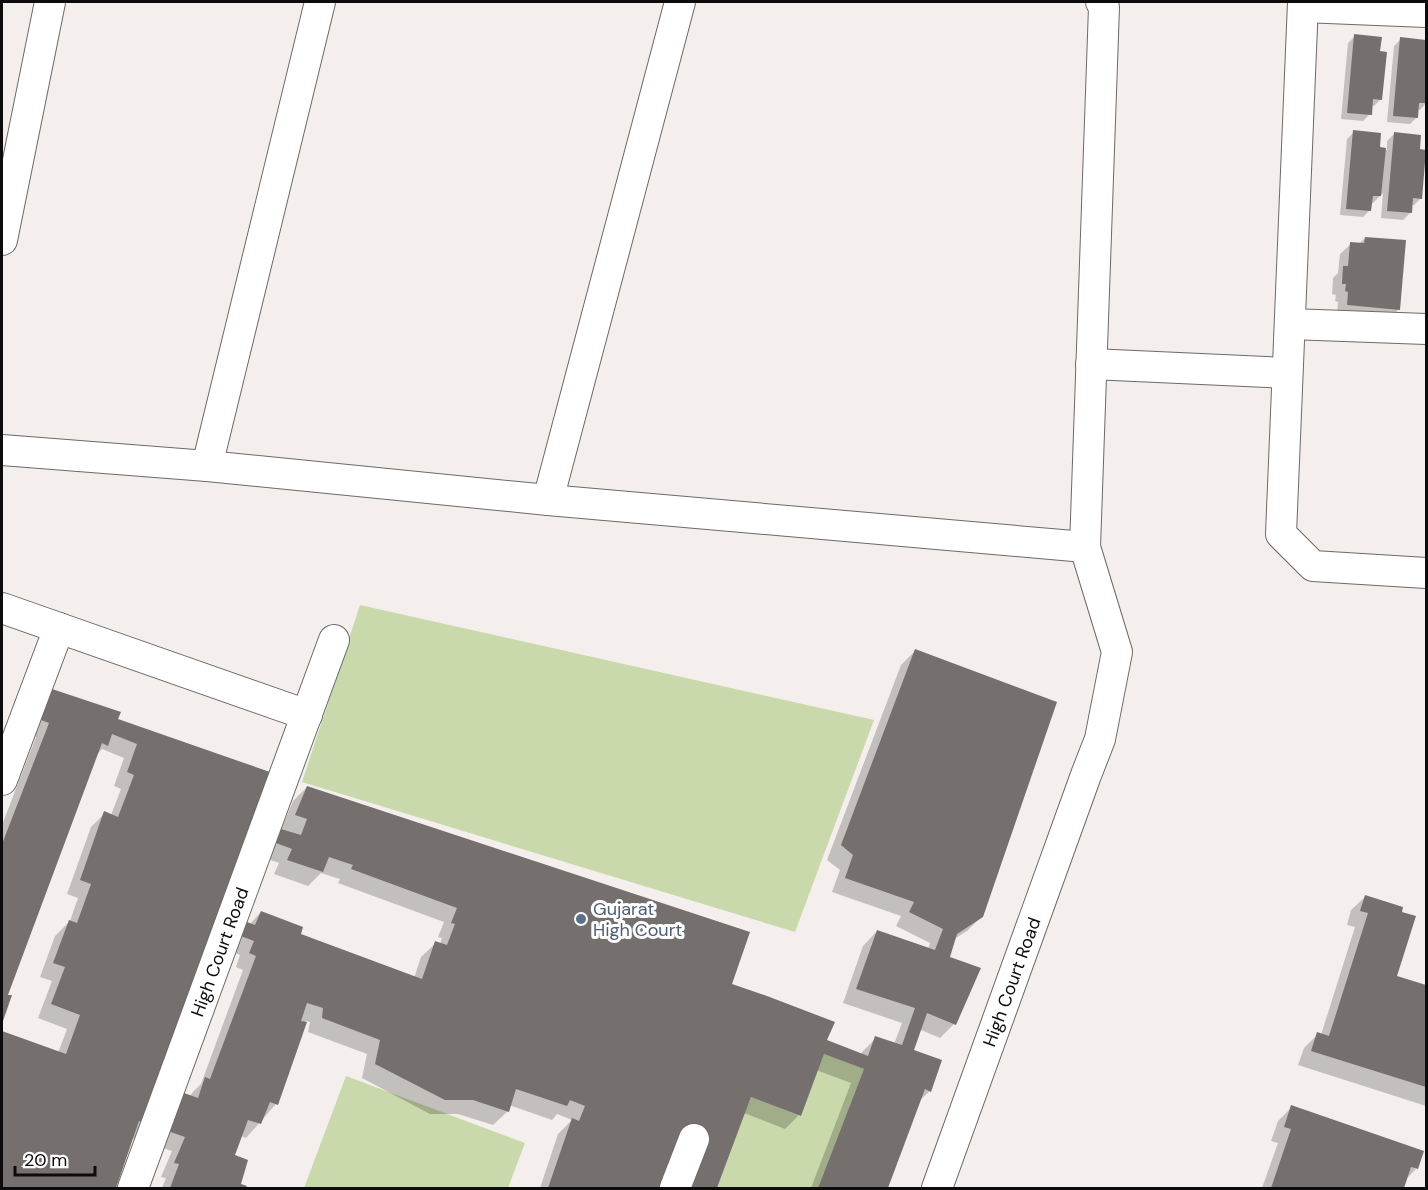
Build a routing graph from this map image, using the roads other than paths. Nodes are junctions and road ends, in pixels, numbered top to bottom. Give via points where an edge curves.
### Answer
1 (50, 2) edge
2 (320, 2) edge
3 (680, 2) edge
4 (1101, 2) edge
5 (1303, 4) edge
6 (1426, 12) edge
7 (2, 240) edge
8 (1290, 324) junction
9 (1426, 329) edge
10 (1091, 364) junction
11 (1287, 373) junction
12 (2, 450) edge
13 (207, 466) junction
14 (548, 500) junction
15 (1085, 547) junction
16 (1426, 573) edge
17 (2, 608) edge
18 (59, 628) junction
19 (334, 640) dead end
20 (307, 715) junction
21 (2, 780) edge
22 (694, 1139) dead end
23 (133, 1188) edge
24 (675, 1188) edge
25 (937, 1188) edge

1 - 7 street
2 - 13 street
3 - 14 street
4 - 10 street, High Court Road via 1104,7
5 - 6 street
5 - 8 street
8 - 9 street
8 - 11 street
10 - 11 street
10 - 15 street, High Court Road
11 - 16 street via 1281,534 1313,566
12 - 13 street
13 - 14 street
14 - 15 street
15 - 25 street, High Court Road via 1117,652 1100,739
17 - 18 street
18 - 20 street
18 - 21 street
19 - 20 street, High Court Road
20 - 23 street, High Court Road
22 - 24 street

